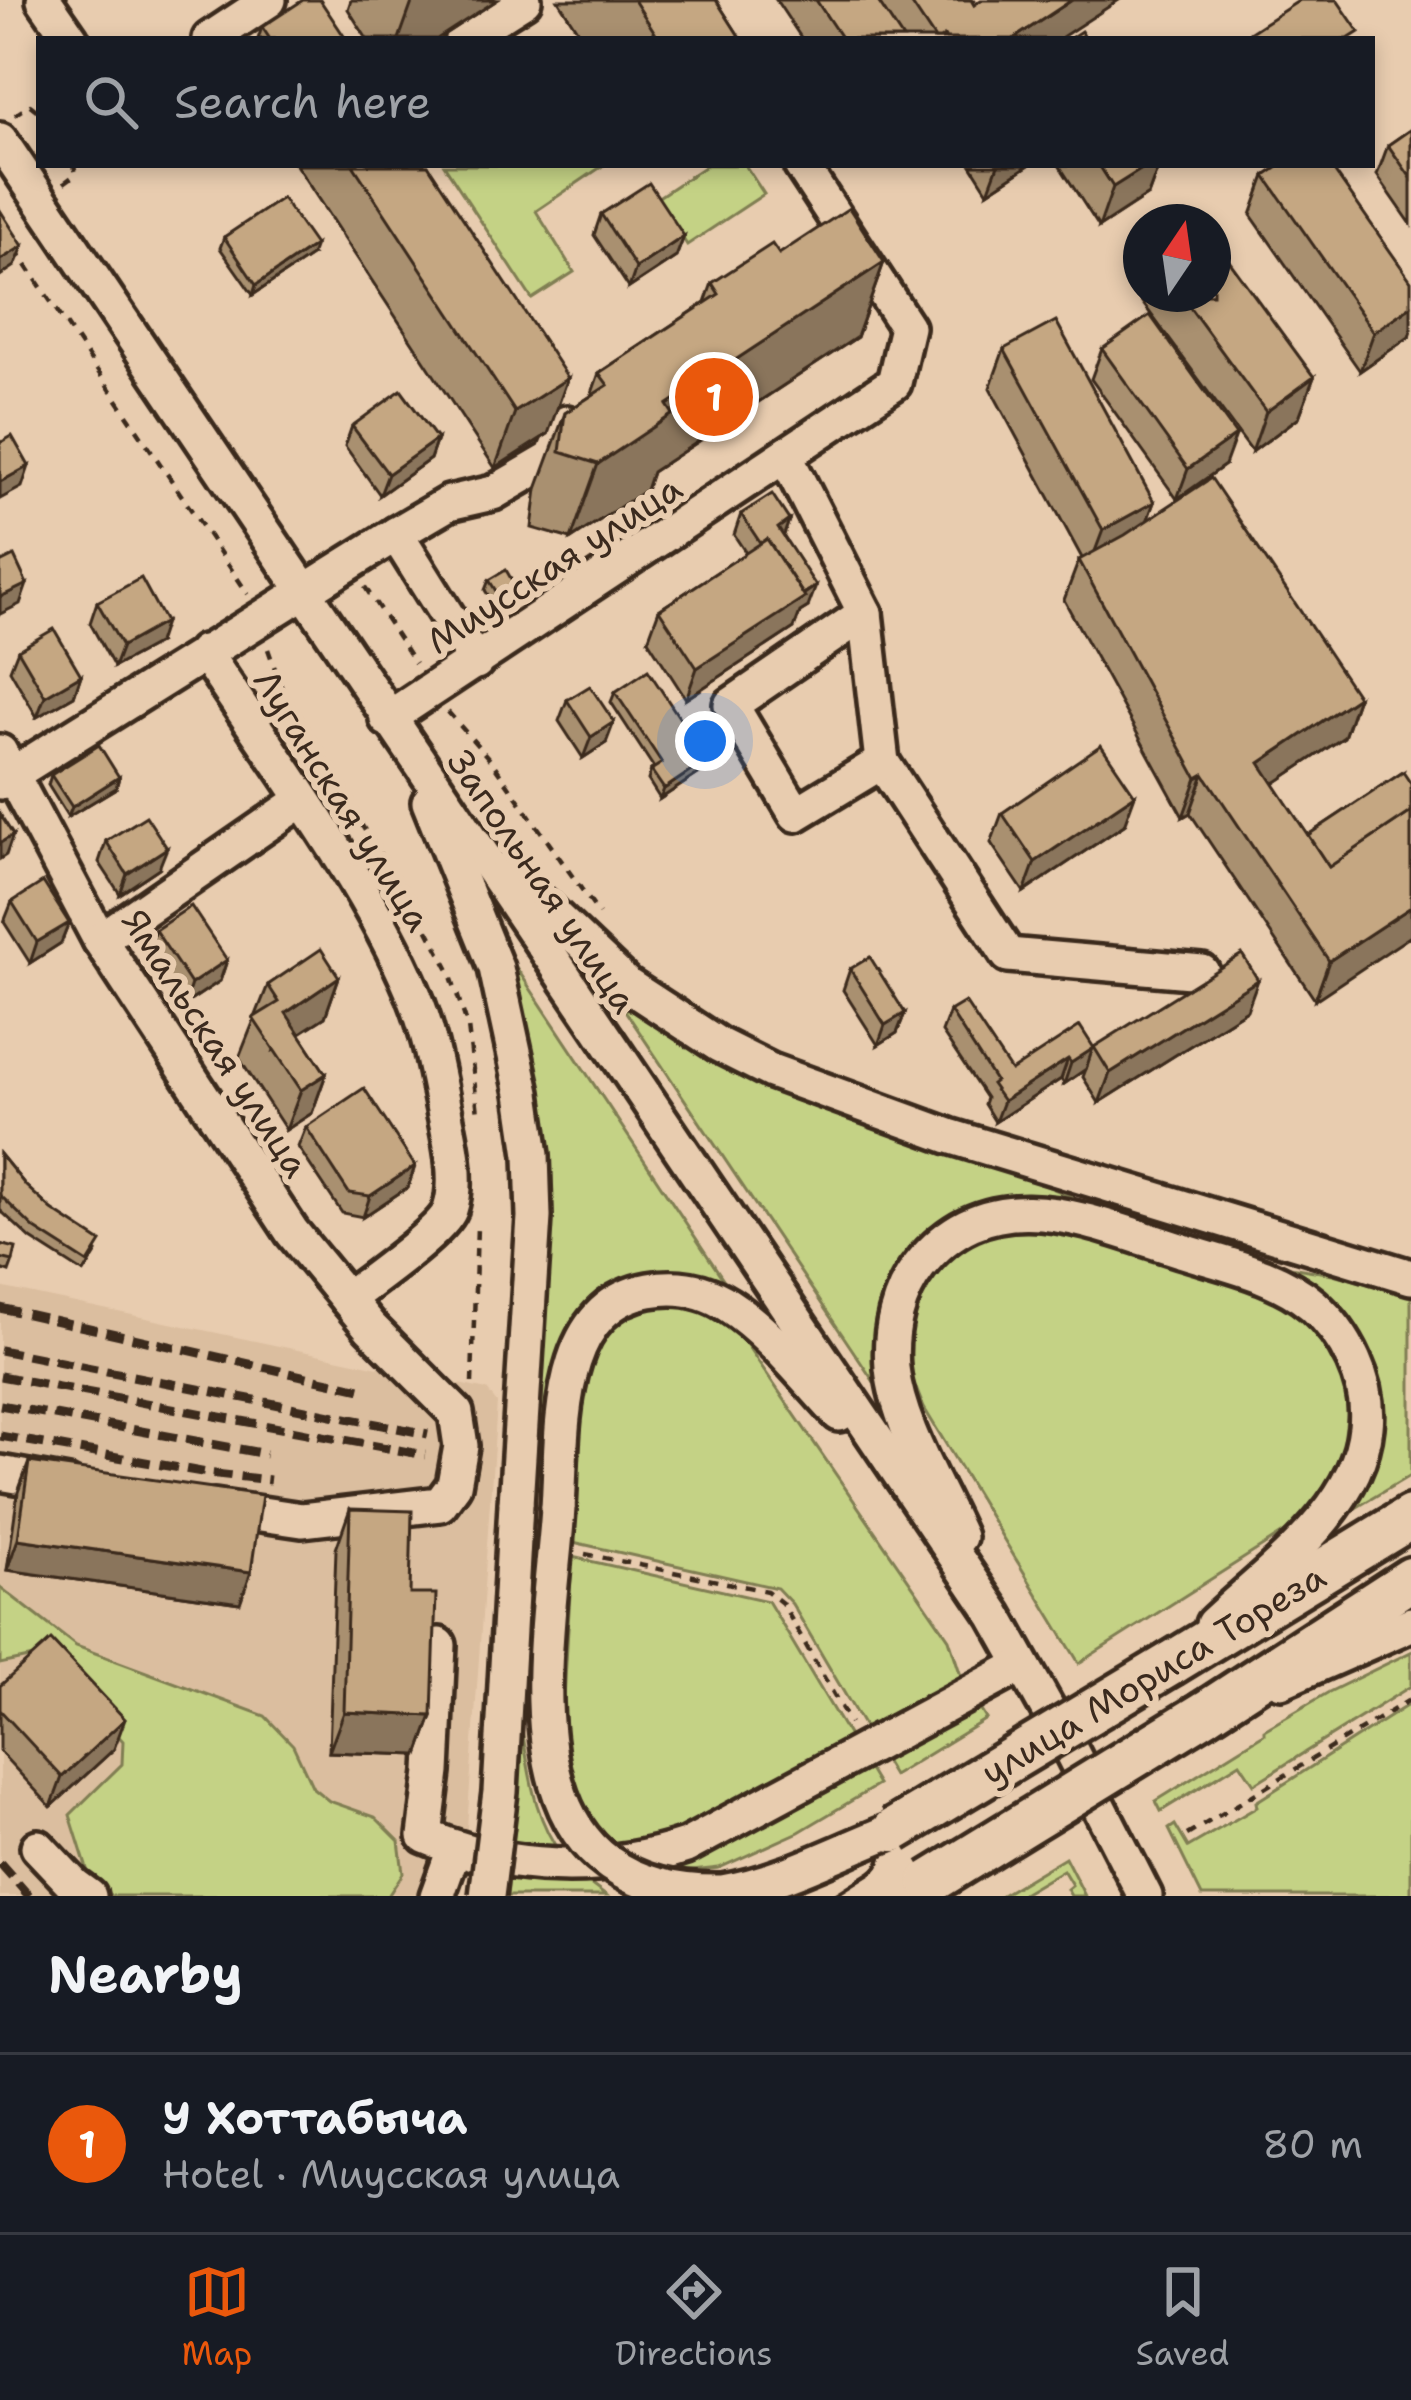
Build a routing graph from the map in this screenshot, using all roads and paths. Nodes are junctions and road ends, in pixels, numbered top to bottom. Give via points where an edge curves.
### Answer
1 (44, 0) edge
2 (269, 0) edge
3 (524, 0) edge
4 (69, 36) edge
5 (215, 36) edge
6 (467, 36) edge
7 (30, 105) dead end
8 (36, 110) edge
9 (14, 159) edge
10 (75, 168) edge
11 (802, 168) edge
12 (76, 174) dead end
13 (576, 403) edge
14 (786, 457) junction
15 (396, 534) junction
16 (349, 562) junction
17 (302, 590) junction
18 (865, 613) junction
19 (204, 652) junction
20 (476, 662) junction
21 (433, 690) junction
22 (387, 719) junction
23 (411, 756) junction
24 (882, 763) junction
25 (4, 770) edge
26 (301, 801) junction
27 (455, 819) junction
28 (600, 915) dead end
29 (100, 940) junction
30 (1202, 972) dead end
31 (1411, 1277) edge
32 (346, 1299) junction
33 (0, 1473) edge
34 (906, 1485) junction
35 (103, 1490) edge
36 (191, 1503) edge
37 (1411, 1516) edge
38 (1411, 1579) edge
39 (994, 1615) junction
40 (1411, 1624) edge
41 (1206, 1637) junction
42 (439, 1645) edge
43 (1022, 1664) junction
44 (1411, 1699) edge
45 (1229, 1701) junction
46 (894, 1830) junction
47 (1187, 1835) dead end
48 (38, 1847) dead end
49 (454, 1849) junction
50 (918, 1891) edge
51 (89, 1896) edge
52 (437, 1896) edge
53 (488, 1896) edge
54 (790, 1896) edge
55 (1144, 1896) edge

1 - 4 street
2 - 5 street
3 - 6 street
7 - 8 path
9 - 17 street, Запольная улица
10 - 12 path
11 - 14 street, Миусская улица via 832,234 907,327 894,382
13 - 15 street via 553,458 493,494 449,502
14 - 18 street
14 - 20 street, Миусская улица
15 - 16 street
15 - 20 street
16 - 17 street
16 - 21 path
17 - 19 street
17 - 22 street, Запольная улица
18 - 24 street
18 - 24 street via 731,705 796,814
19 - 25 street
19 - 26 street, Луганская улица
20 - 21 street, Миусская улица
21 - 22 street, Миусская улица
21 - 28 path
22 - 23 street, Запольная улица
23 - 27 street, Запольная улица
23 - 53 street, bridge via 496,968 528,1127 534,1217
24 - 30 street via 1007,956
25 - 29 street, Ямальская улица
26 - 29 street
26 - 32 street, Луганская улица via 370,907 415,996 452,1168 445,1218
27 - 31 street via 627,985 771,1072 949,1136
27 - 34 street, Запольная улица
29 - 32 street, Ямальская улица via 292,1232
32 - 36 street, Ямальская улица via 456,1413 460,1446 450,1496 425,1508 302,1520
33 - 35 street
34 - 39 street, Запольная улица
34 - 46 street, bridge via 728,1305 689,1289 638,1292 620,1299 582,1340 568,1380 544,1713 559,1809 589,1856 619,1879 697,1894 759,1883
37 - 41 main road, улица Мориса Тореза
38 - 45 main road, улица Мориса Тореза
39 - 41 street via 904,1411 892,1330 916,1270 944,1239 1002,1214 1050,1212 1292,1290 1329,1321 1358,1371 1366,1429 1352,1476 1313,1529
39 - 43 street, Запольная улица
40 - 45 street
41 - 46 main road, улица Мориса Тореза, bridge
42 - 49 street via 425,1836
43 - 49 street via 662,1854 572,1865
43 - 55 street, Запольная улица
44 - 47 path
45 - 50 main road, улица Мориса Тореза, bridge
46 - 54 main road, улица Мориса Тореза, bridge
48 - 51 street
49 - 52 street

